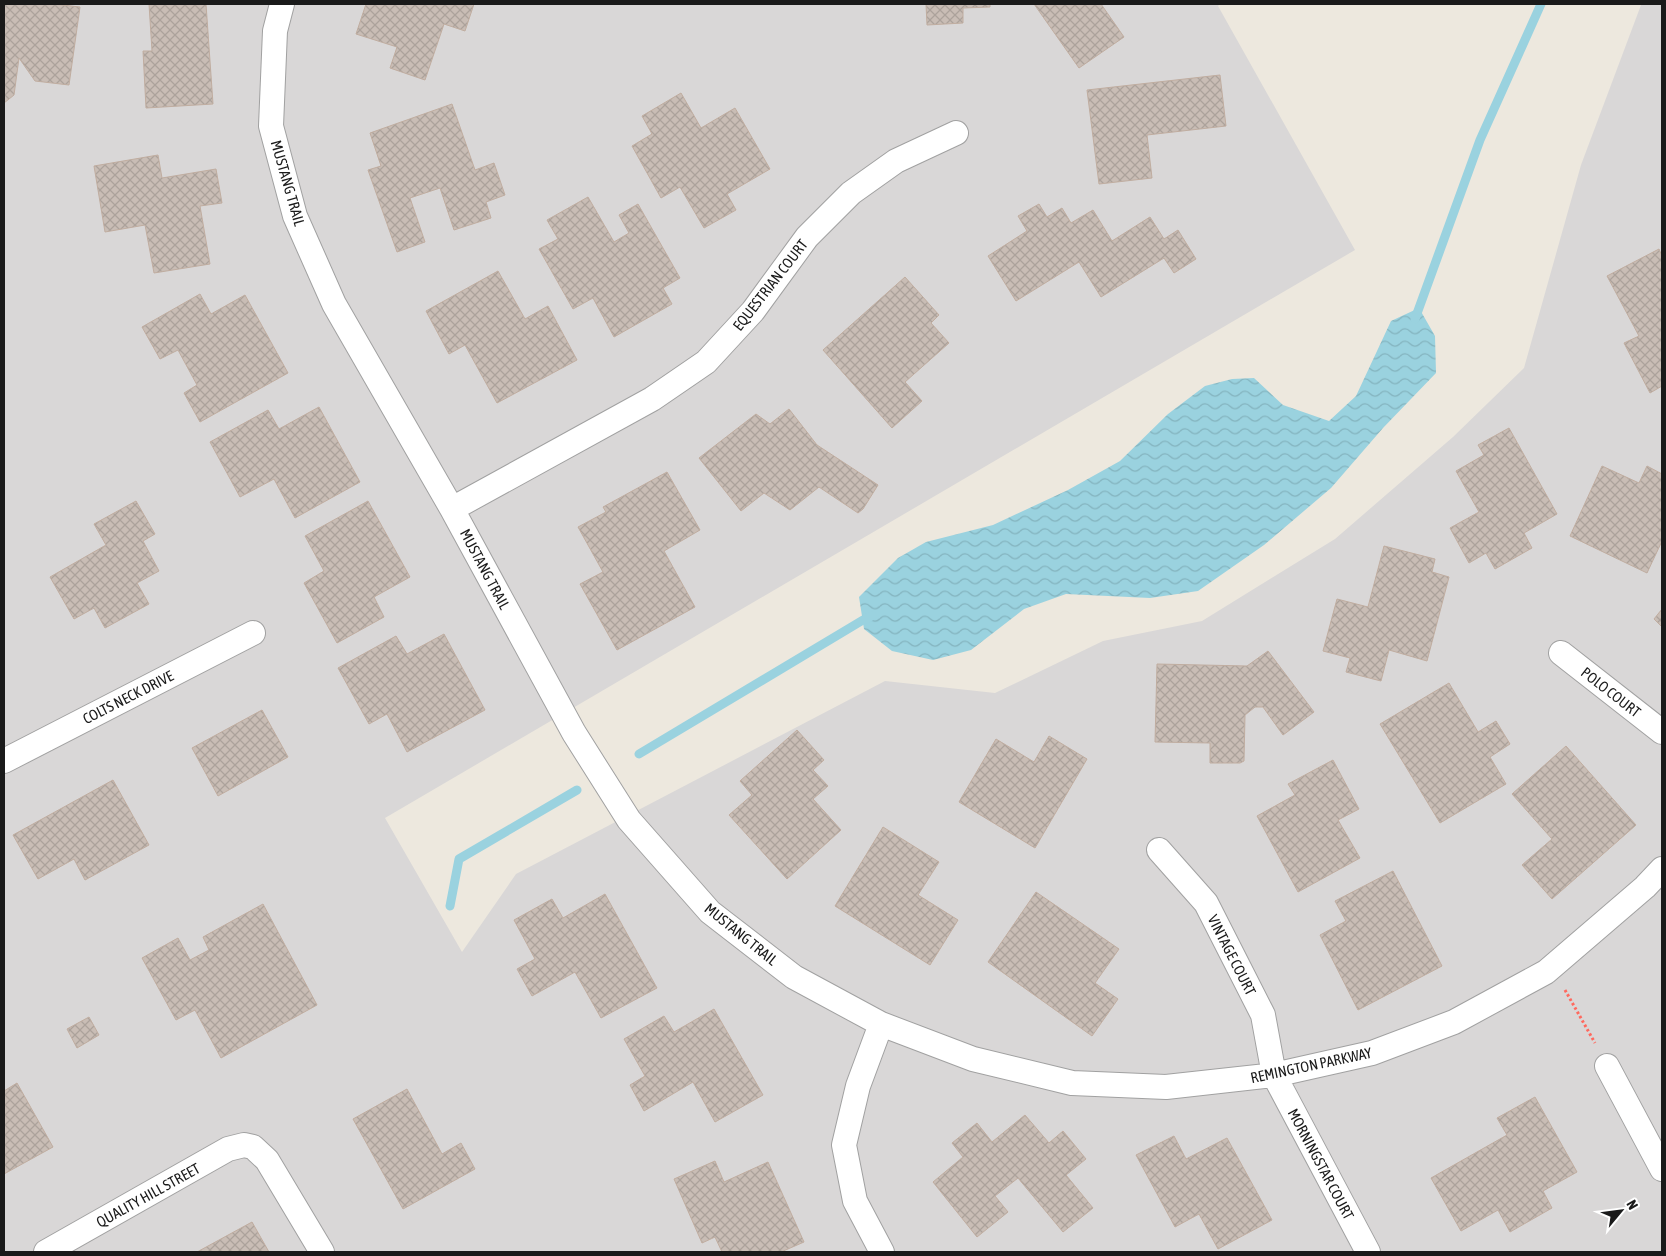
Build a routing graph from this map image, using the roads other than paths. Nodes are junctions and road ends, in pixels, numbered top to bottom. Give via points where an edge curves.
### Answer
1 (282, 4) edge
2 (956, 133) dead end
3 (452, 509) junction
4 (253, 633) dead end
5 (1560, 653) dead end
6 (1662, 732) edge
7 (4, 761) edge
8 (1159, 850) dead end
9 (1662, 869) edge
10 (881, 1024) junction
11 (1607, 1066) road end
12 (1274, 1075) junction
13 (1662, 1169) edge
14 (46, 1252) edge
15 (322, 1252) edge
16 (882, 1252) edge
17 (1368, 1252) edge

1 - 3 street, MUSTANG TRAIL via 275,31 271,126 295,216 334,304
2 - 3 street, EQUESTRIAN COURT via 896,161 851,193 807,237 753,311 706,362 652,399
3 - 10 street, MUSTANG TRAIL via 574,733 629,820 710,912 794,977
4 - 7 street, COLTS NECK DRIVE
5 - 6 street, POLO COURT
8 - 12 street, VINTAGE COURT via 1206,903 1263,1015
9 - 12 street, REMINGTON PARKWAY via 1546,972 1454,1022 1372,1053
10 - 12 street, REMINGTON PARKWAY via 973,1059 1072,1083 1166,1086
10 - 16 street via 858,1086 844,1145 855,1201
11 - 13 street
12 - 17 street, MORNINGSTAR COURT
14 - 15 street, QUALITY HILL STREET via 228,1149 244,1145 253,1147 267,1160

